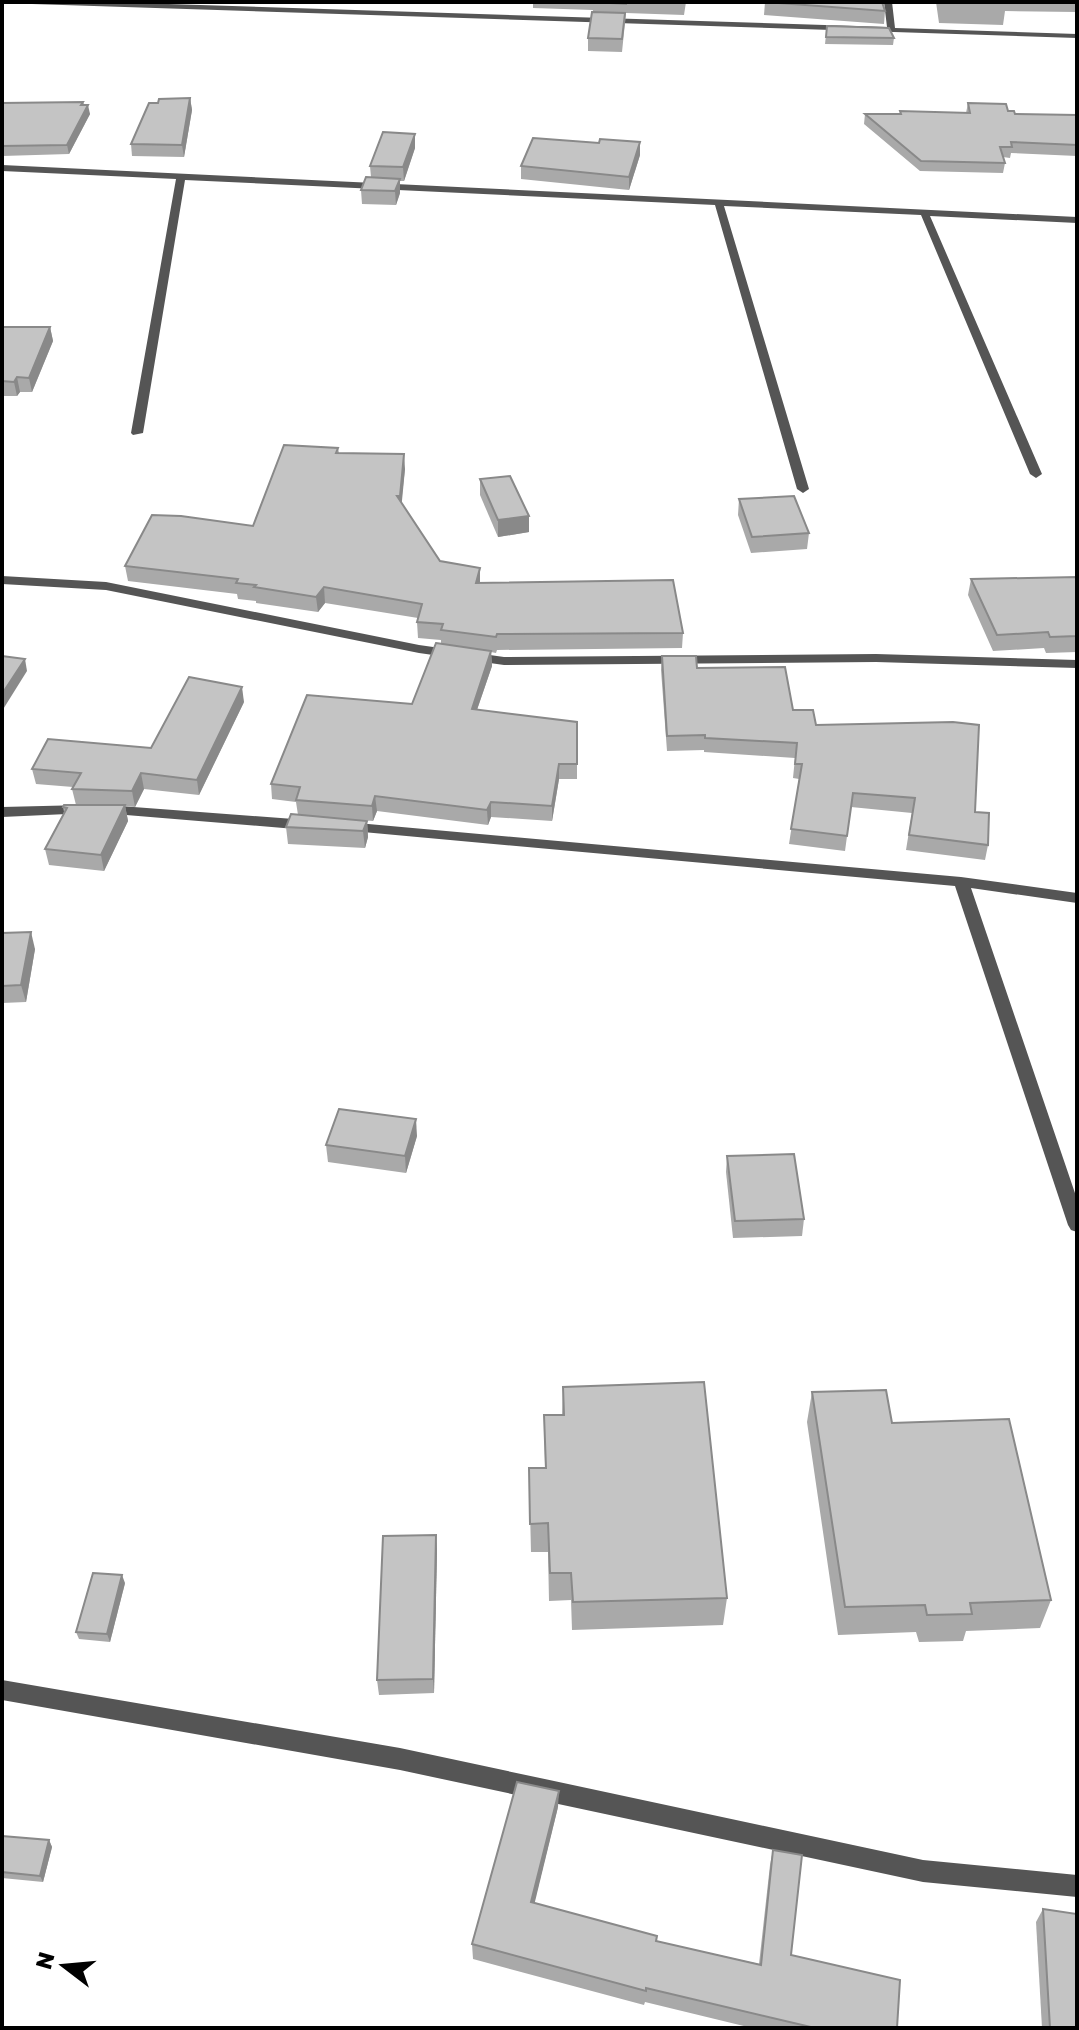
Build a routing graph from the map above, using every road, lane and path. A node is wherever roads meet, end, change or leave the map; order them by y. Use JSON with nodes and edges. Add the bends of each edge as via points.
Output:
{"nodes":[{"id":1,"x":32,"y":2,"type":"edge"},
{"id":2,"x":888,"y":2,"type":"edge"},
{"id":3,"x":891,"y":30,"type":"junction"},
{"id":4,"x":1077,"y":36,"type":"edge"},
{"id":5,"x":2,"y":168,"type":"edge"},
{"id":6,"x":181,"y":177,"type":"junction"},
{"id":7,"x":719,"y":204,"type":"junction"},
{"id":8,"x":924,"y":212,"type":"junction"},
{"id":9,"x":1077,"y":220,"type":"edge"},
{"id":10,"x":137,"y":433,"type":"dead end"},
{"id":11,"x":1036,"y":474,"type":"dead end"},
{"id":12,"x":803,"y":489,"type":"dead end"},
{"id":13,"x":2,"y":580,"type":"edge"},
{"id":14,"x":1077,"y":664,"type":"edge"},
{"id":15,"x":2,"y":812,"type":"edge"},
{"id":16,"x":961,"y":882,"type":"junction"},
{"id":17,"x":1077,"y":898,"type":"edge"},
{"id":18,"x":1077,"y":1225,"type":"edge"},
{"id":19,"x":2,"y":1690,"type":"edge"},
{"id":20,"x":1077,"y":1886,"type":"edge"}],
"edges":[{"from":1,"to":3,"type":"street"},
{"from":2,"to":3,"type":"street"},
{"from":3,"to":4,"type":"street"},
{"from":5,"to":6,"type":"street"},
{"from":6,"to":7,"type":"street"},
{"from":6,"to":10,"type":"street"},
{"from":7,"to":8,"type":"street"},
{"from":7,"to":12,"type":"street"},
{"from":8,"to":9,"type":"street"},
{"from":8,"to":11,"type":"street"},
{"from":13,"to":14,"type":"street","via":[[106,586],[504,661],[876,658]]},
{"from":15,"to":16,"type":"street","via":[[102,810],[328,826]]},
{"from":16,"to":17,"type":"street"},
{"from":16,"to":18,"type":"street"},
{"from":19,"to":20,"type":"street","via":[[400,1759],[923,1871]]}]}
